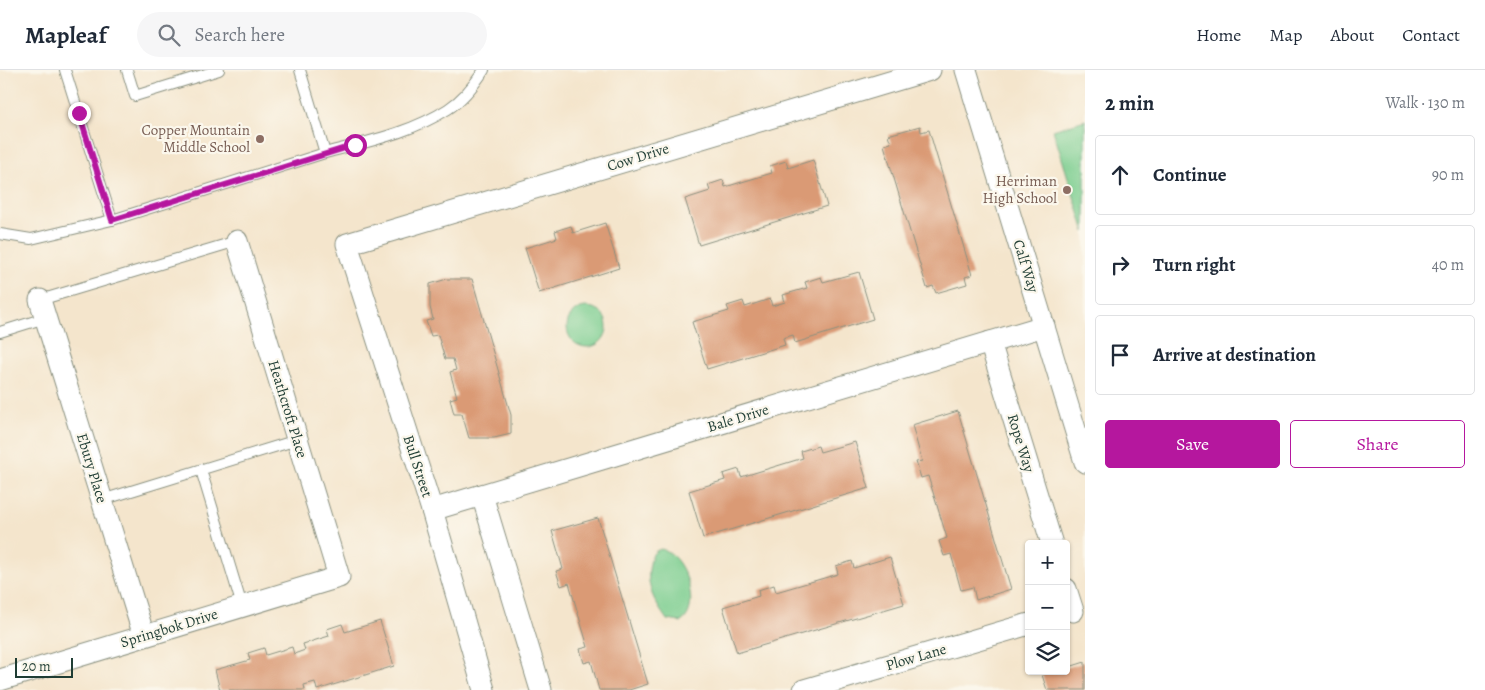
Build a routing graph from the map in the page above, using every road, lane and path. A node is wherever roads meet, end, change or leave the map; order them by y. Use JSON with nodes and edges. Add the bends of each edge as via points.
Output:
{"nodes":[{"id":1,"x":65,"y":70,"type":"edge"},
{"id":2,"x":127,"y":70,"type":"edge"},
{"id":3,"x":219,"y":70,"type":"edge"},
{"id":4,"x":300,"y":70,"type":"edge"},
{"id":5,"x":484,"y":70,"type":"edge"},
{"id":6,"x":930,"y":70,"type":"edge"},
{"id":7,"x":966,"y":70,"type":"edge"},
{"id":8,"x":325,"y":153,"type":"junction"},
{"id":9,"x":112,"y":220,"type":"junction"},
{"id":10,"x":0,"y":234,"type":"edge"},
{"id":11,"x":237,"y":241,"type":"joint"},
{"id":12,"x":347,"y":244,"type":"joint"},
{"id":13,"x":43,"y":309,"type":"junction"},
{"id":14,"x":1044,"y":326,"type":"junction"},
{"id":15,"x":0,"y":332,"type":"edge"},
{"id":16,"x":990,"y":342,"type":"junction"},
{"id":17,"x":297,"y":440,"type":"junction"},
{"id":18,"x":1085,"y":462,"type":"edge"},
{"id":19,"x":202,"y":470,"type":"junction"},
{"id":20,"x":482,"y":495,"type":"junction"},
{"id":21,"x":102,"y":500,"type":"junction"},
{"id":22,"x":432,"y":510,"type":"junction"},
{"id":23,"x":1051,"y":540,"type":"edge"},
{"id":24,"x":339,"y":577,"type":"joint"},
{"id":25,"x":1070,"y":598,"type":"edge"},
{"id":26,"x":242,"y":606,"type":"junction"},
{"id":27,"x":1075,"y":610,"type":"edge"},
{"id":28,"x":1025,"y":625,"type":"edge"},
{"id":29,"x":144,"y":636,"type":"junction"},
{"id":30,"x":0,"y":680,"type":"edge"},
{"id":31,"x":484,"y":690,"type":"edge"},
{"id":32,"x":542,"y":690,"type":"edge"},
{"id":33,"x":804,"y":690,"type":"edge"}],
"edges":[{"from":1,"to":9,"type":"lane"},
{"from":2,"to":3,"type":"lane","via":[[135,96]]},
{"from":4,"to":8,"type":"lane"},
{"from":5,"to":8,"type":"lane","via":[[449,109],[382,137]]},
{"from":6,"to":12,"type":"street","name":"Cow Drive"},
{"from":7,"to":14,"type":"street","name":"Calf Way"},
{"from":8,"to":9,"type":"lane"},
{"from":9,"to":10,"type":"lane","via":[[31,239]]},
{"from":11,"to":13,"type":"lane"},
{"from":11,"to":17,"type":"street","name":"Heathcroft Place"},
{"from":12,"to":22,"type":"street","name":"Bull Street"},
{"from":13,"to":15,"type":"lane"},
{"from":13,"to":21,"type":"street","name":"Ebury Place"},
{"from":14,"to":16,"type":"street","name":"Bale Drive"},
{"from":14,"to":18,"type":"street","name":"Calf Way"},
{"from":16,"to":20,"type":"street","name":"Bale Drive"},
{"from":16,"to":23,"type":"street","name":"Rope Way"},
{"from":17,"to":19,"type":"lane"},
{"from":17,"to":24,"type":"street","name":"Heathcroft Place"},
{"from":19,"to":21,"type":"lane"},
{"from":19,"to":26,"type":"lane"},
{"from":20,"to":22,"type":"street","name":"Bale Drive"},
{"from":20,"to":32,"type":"street"},
{"from":21,"to":29,"type":"street","name":"Ebury Place"},
{"from":22,"to":31,"type":"street","name":"Bull Street"},
{"from":24,"to":26,"type":"street","name":"Springbok Drive"},
{"from":25,"to":27,"type":"street"},
{"from":26,"to":29,"type":"street","name":"Springbok Drive"},
{"from":28,"to":33,"type":"street","name":"Plow Lane"},
{"from":29,"to":30,"type":"street","name":"Springbok Drive"}]}
